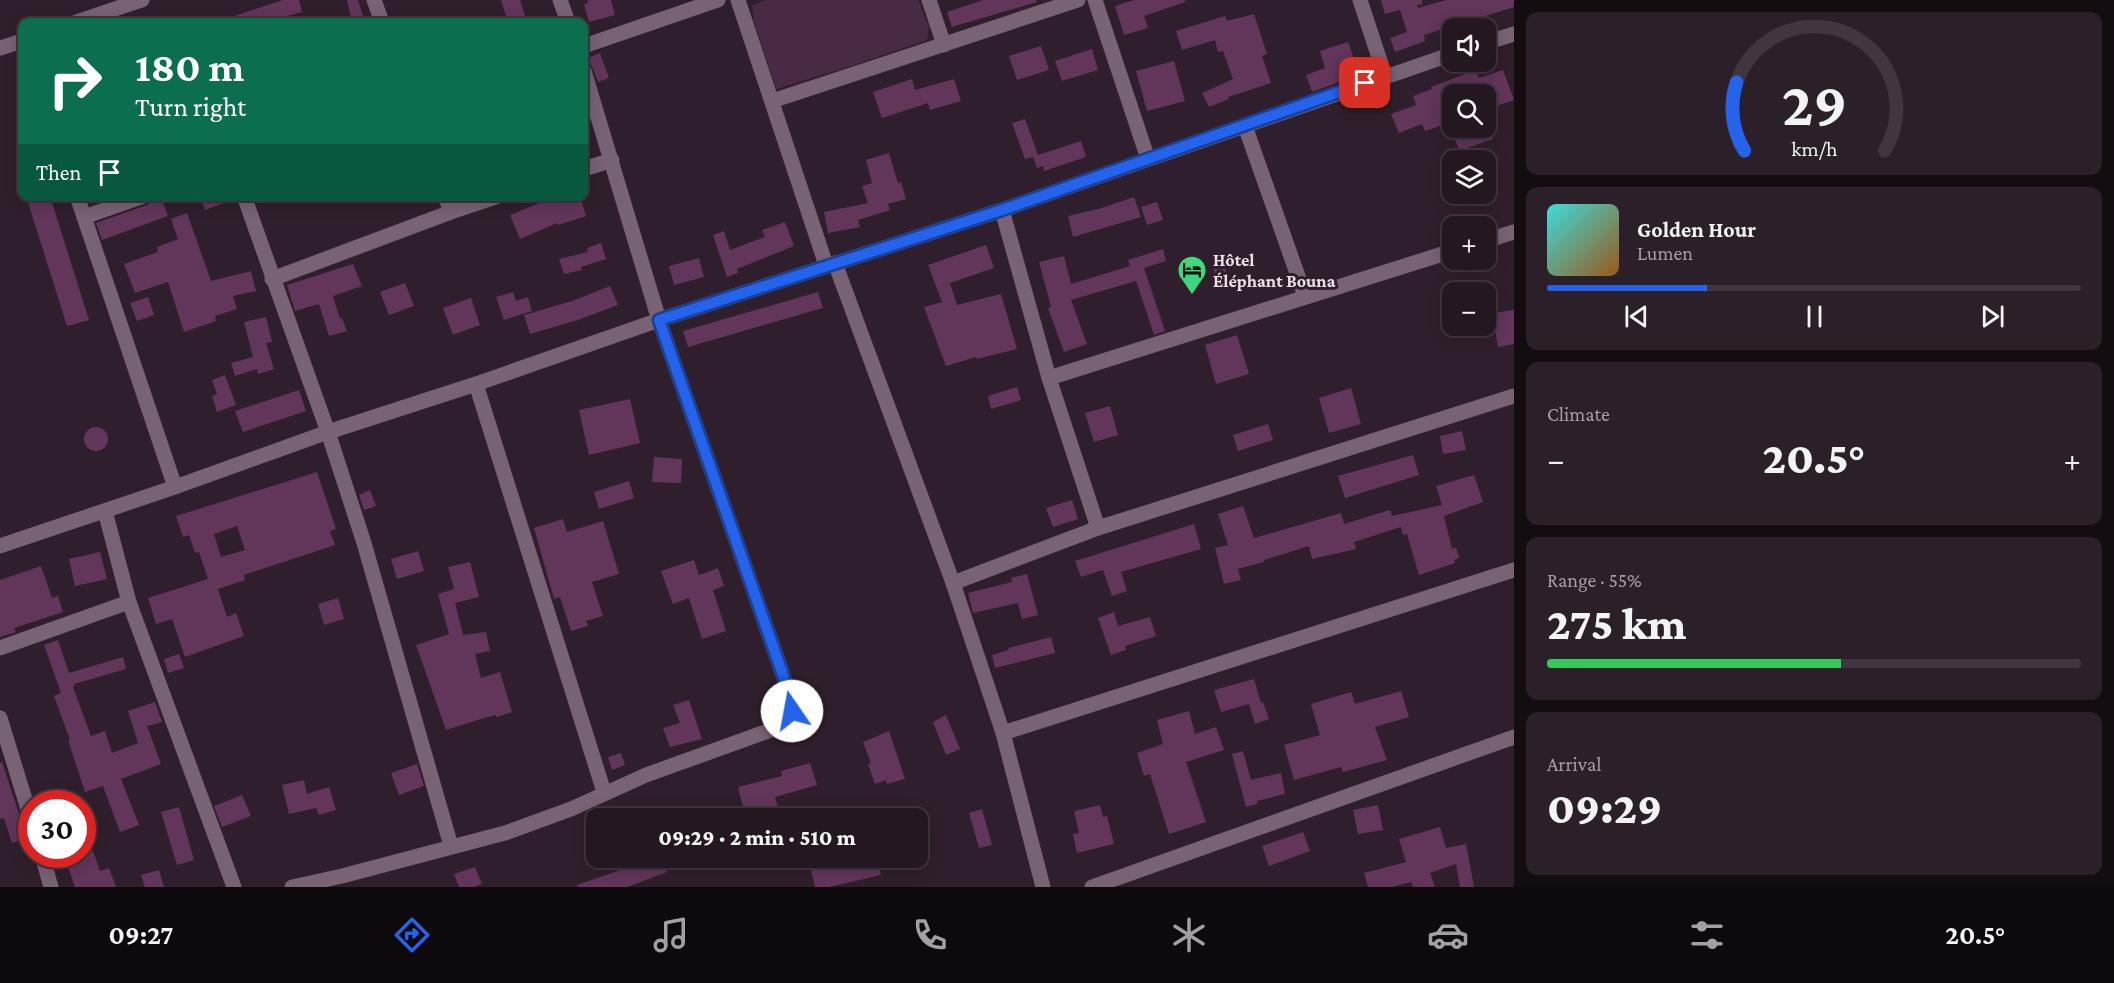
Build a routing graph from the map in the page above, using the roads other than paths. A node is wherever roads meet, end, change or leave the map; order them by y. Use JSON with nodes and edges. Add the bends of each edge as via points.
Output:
{"nodes":[{"id":1,"x":141,"y":0,"type":"edge"},
{"id":2,"x":374,"y":0,"type":"edge"},
{"id":3,"x":560,"y":0,"type":"edge"},
{"id":4,"x":717,"y":0,"type":"edge"},
{"id":5,"x":738,"y":0,"type":"edge"},
{"id":6,"x":929,"y":0,"type":"edge"},
{"id":7,"x":1078,"y":0,"type":"edge"},
{"id":8,"x":1095,"y":0,"type":"edge"},
{"id":9,"x":1360,"y":0,"type":"edge"},
{"id":10,"x":88,"y":18,"type":"edge"},
{"id":11,"x":380,"y":18,"type":"edge"},
{"id":12,"x":567,"y":18,"type":"edge"},
{"id":13,"x":1514,"y":34,"type":"edge"},
{"id":14,"x":1496,"y":40,"type":"edge"},
{"id":15,"x":18,"y":42,"type":"edge"},
{"id":16,"x":588,"y":45,"type":"edge"},
{"id":17,"x":944,"y":45,"type":"junction"},
{"id":18,"x":0,"y":48,"type":"edge"},
{"id":19,"x":1442,"y":57,"type":"edge"},
{"id":20,"x":1385,"y":76,"type":"junction"},
{"id":21,"x":588,"y":84,"type":"edge"},
{"id":22,"x":772,"y":101,"type":"junction"},
{"id":23,"x":1245,"y":126,"type":"junction"},
{"id":24,"x":1148,"y":159,"type":"junction"},
{"id":25,"x":612,"y":160,"type":"junction"},
{"id":26,"x":588,"y":169,"type":"edge"},
{"id":27,"x":79,"y":201,"type":"edge"},
{"id":28,"x":130,"y":201,"type":"edge"},
{"id":29,"x":246,"y":201,"type":"edge"},
{"id":30,"x":447,"y":201,"type":"edge"},
{"id":31,"x":484,"y":201,"type":"edge"},
{"id":32,"x":1002,"y":210,"type":"junction"},
{"id":33,"x":451,"y":212,"type":"junction"},
{"id":34,"x":84,"y":217,"type":"junction"},
{"id":35,"x":1514,"y":232,"type":"edge"},
{"id":36,"x":1496,"y":238,"type":"edge"},
{"id":37,"x":1442,"y":254,"type":"edge"},
{"id":38,"x":830,"y":264,"type":"junction"},
{"id":39,"x":272,"y":279,"type":"junction"},
{"id":40,"x":1305,"y":296,"type":"junction"},
{"id":41,"x":659,"y":320,"type":"junction"},
{"id":42,"x":1049,"y":378,"type":"junction"},
{"id":43,"x":476,"y":384,"type":"junction"},
{"id":44,"x":1514,"y":396,"type":"edge"},
{"id":45,"x":328,"y":432,"type":"junction"},
{"id":46,"x":175,"y":487,"type":"junction"},
{"id":47,"x":105,"y":512,"type":"junction"},
{"id":48,"x":1098,"y":528,"type":"junction"},
{"id":49,"x":0,"y":546,"type":"edge"},
{"id":50,"x":1514,"y":570,"type":"edge"},
{"id":51,"x":953,"y":583,"type":"junction"},
{"id":52,"x":129,"y":602,"type":"junction"},
{"id":53,"x":0,"y":648,"type":"edge"},
{"id":54,"x":0,"y":718,"type":"edge"},
{"id":55,"x":1003,"y":733,"type":"junction"},
{"id":56,"x":1514,"y":737,"type":"edge"},
{"id":57,"x":22,"y":790,"type":"edge"},
{"id":58,"x":604,"y":792,"type":"junction"},
{"id":59,"x":451,"y":846,"type":"junction"},
{"id":60,"x":46,"y":868,"type":"edge"},
{"id":61,"x":51,"y":887,"type":"edge"},
{"id":62,"x":234,"y":887,"type":"edge"},
{"id":63,"x":292,"y":887,"type":"edge"},
{"id":64,"x":1043,"y":887,"type":"edge"},
{"id":65,"x":1092,"y":887,"type":"edge"}],
"edges":[{"from":1,"to":10,"type":"street"},
{"from":2,"to":11,"type":"street"},
{"from":3,"to":12,"type":"street"},
{"from":4,"to":16,"type":"street"},
{"from":5,"to":22,"type":"street"},
{"from":6,"to":17,"type":"street"},
{"from":7,"to":17,"type":"street"},
{"from":8,"to":24,"type":"street"},
{"from":9,"to":20,"type":"street"},
{"from":13,"to":14,"type":"street"},
{"from":15,"to":18,"type":"street"},
{"from":17,"to":22,"type":"street"},
{"from":19,"to":20,"type":"street"},
{"from":20,"to":23,"type":"street"},
{"from":21,"to":25,"type":"street"},
{"from":22,"to":38,"type":"street"},
{"from":23,"to":24,"type":"street"},
{"from":23,"to":40,"type":"street"},
{"from":24,"to":32,"type":"street"},
{"from":25,"to":26,"type":"street"},
{"from":25,"to":41,"type":"street"},
{"from":27,"to":34,"type":"street"},
{"from":28,"to":34,"type":"street"},
{"from":29,"to":39,"type":"street"},
{"from":30,"to":33,"type":"street"},
{"from":31,"to":33,"type":"street"},
{"from":32,"to":38,"type":"street"},
{"from":32,"to":42,"type":"street"},
{"from":33,"to":39,"type":"street"},
{"from":34,"to":46,"type":"street"},
{"from":35,"to":36,"type":"street"},
{"from":37,"to":40,"type":"street"},
{"from":38,"to":41,"type":"street"},
{"from":38,"to":51,"type":"street"},
{"from":39,"to":45,"type":"street"},
{"from":40,"to":42,"type":"street"},
{"from":41,"to":43,"type":"street"},
{"from":41,"to":58,"type":"street","via":[[784,678],[792,711],[784,725]]},
{"from":42,"to":48,"type":"street"},
{"from":43,"to":45,"type":"street"},
{"from":43,"to":58,"type":"street"},
{"from":44,"to":48,"type":"street"},
{"from":45,"to":46,"type":"street"},
{"from":45,"to":59,"type":"street"},
{"from":46,"to":47,"type":"street"},
{"from":47,"to":49,"type":"street"},
{"from":47,"to":52,"type":"street"},
{"from":48,"to":51,"type":"street"},
{"from":50,"to":55,"type":"street"},
{"from":51,"to":55,"type":"street"},
{"from":52,"to":53,"type":"street"},
{"from":52,"to":62,"type":"street"},
{"from":54,"to":57,"type":"street"},
{"from":55,"to":64,"type":"street"},
{"from":56,"to":65,"type":"street"},
{"from":58,"to":59,"type":"street","via":[[538,822]]},
{"from":59,"to":63,"type":"street"},
{"from":60,"to":61,"type":"street"}]}
